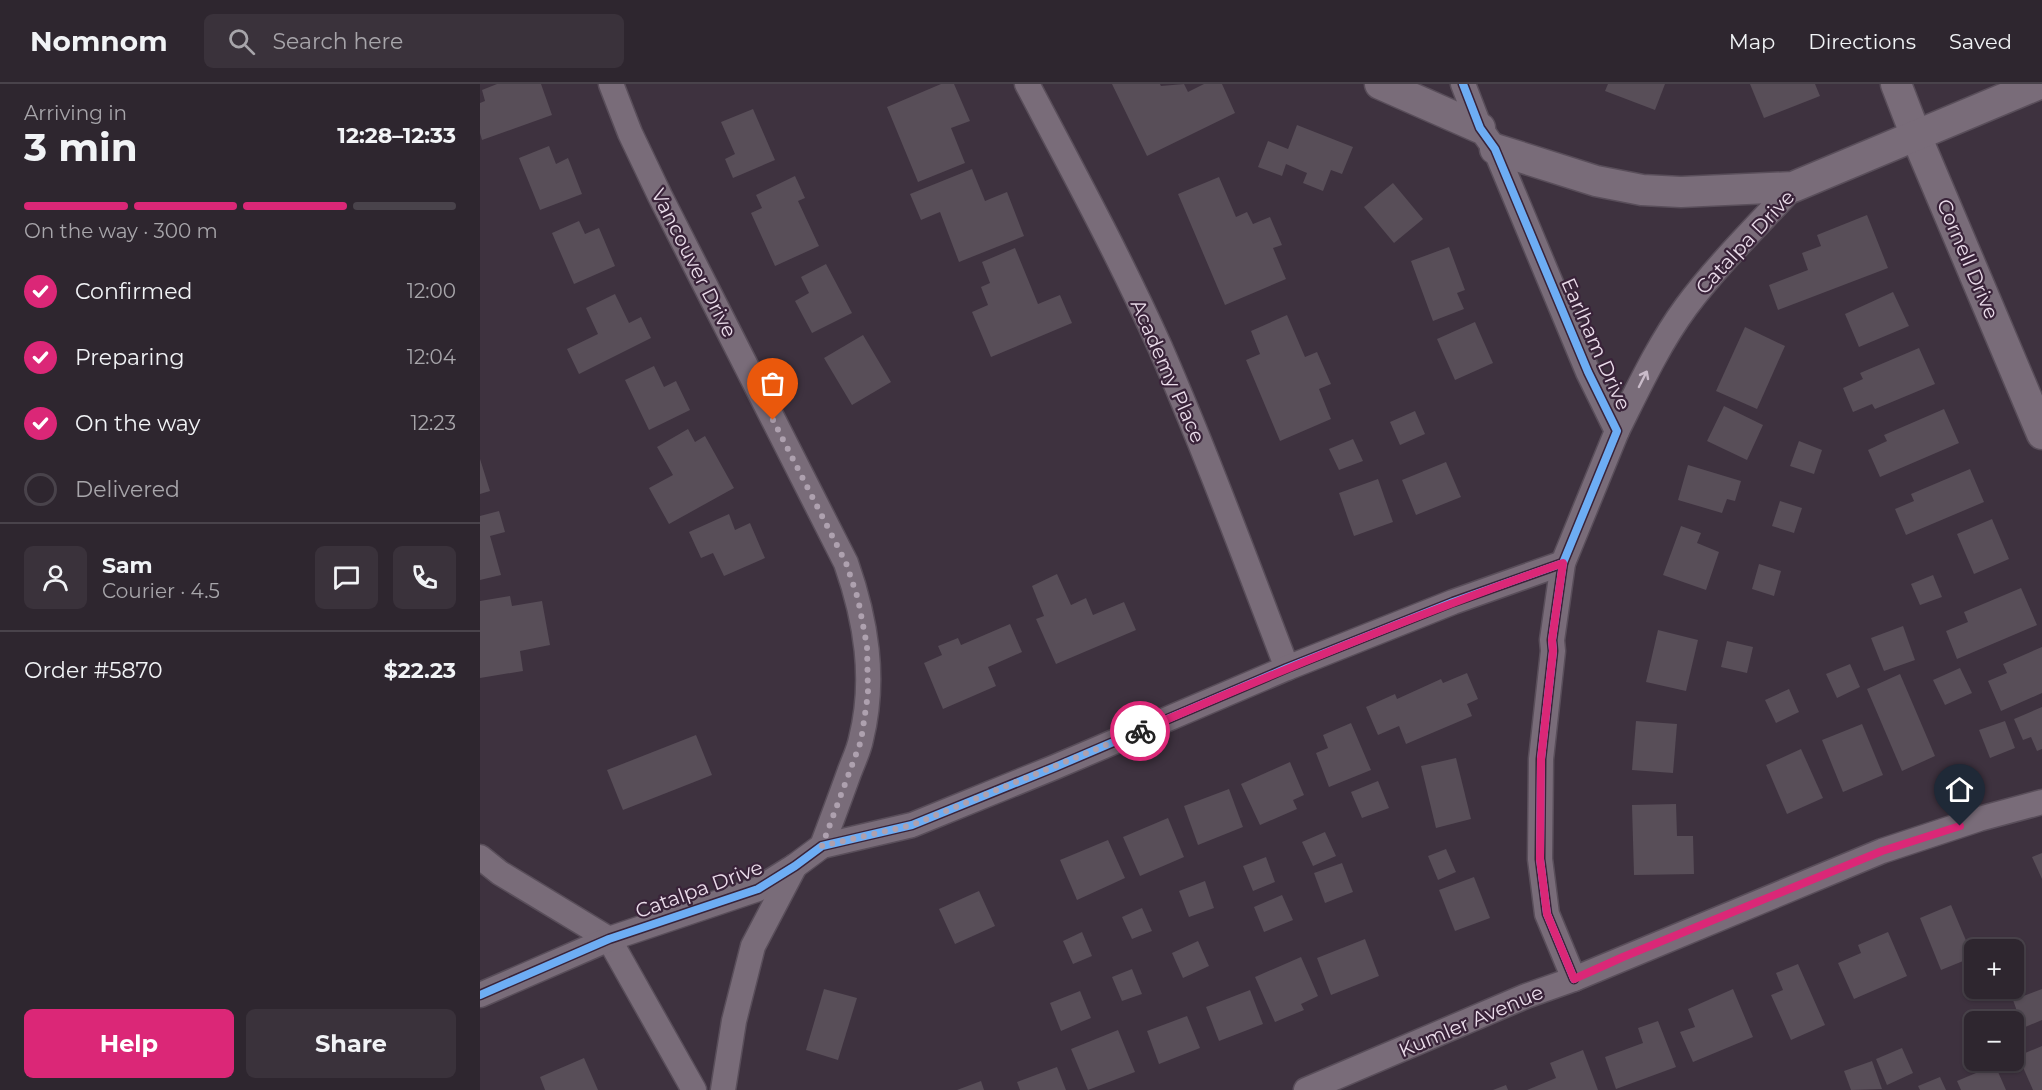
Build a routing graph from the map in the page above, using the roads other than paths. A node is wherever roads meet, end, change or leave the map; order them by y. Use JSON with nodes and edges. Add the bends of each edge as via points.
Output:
{"nodes":[{"id":1,"x":611,"y":84,"type":"edge"},
{"id":2,"x":1028,"y":84,"type":"edge"},
{"id":3,"x":1380,"y":84,"type":"edge"},
{"id":4,"x":1463,"y":84,"type":"edge"},
{"id":5,"x":1896,"y":84,"type":"edge"},
{"id":6,"x":2039,"y":84,"type":"edge"},
{"id":7,"x":1916,"y":136,"type":"junction"},
{"id":8,"x":1487,"y":138,"type":"junction"},
{"id":9,"x":1793,"y":187,"type":"junction"},
{"id":10,"x":1617,"y":431,"type":"junction"},
{"id":11,"x":2042,"y":434,"type":"edge"},
{"id":12,"x":1563,"y":563,"type":"junction"},
{"id":13,"x":1287,"y":668,"type":"junction"},
{"id":14,"x":2042,"y":802,"type":"edge"},
{"id":15,"x":822,"y":846,"type":"junction"},
{"id":16,"x":480,"y":857,"type":"edge"},
{"id":17,"x":795,"y":866,"type":"junction"},
{"id":18,"x":609,"y":939,"type":"junction"},
{"id":19,"x":1574,"y":979,"type":"junction"},
{"id":20,"x":480,"y":995,"type":"edge"},
{"id":21,"x":694,"y":1090,"type":"edge"},
{"id":22,"x":723,"y":1090,"type":"edge"},
{"id":23,"x":1306,"y":1090,"type":"edge"}],
"edges":[{"from":1,"to":15,"type":"street","name":"Vancouver Drive","via":[[660,196],[846,563],[858,599],[867,646],[866,718]]},
{"from":2,"to":13,"type":"street","name":"Academy Place","via":[[1160,347]]},
{"from":3,"to":8,"type":"street"},
{"from":4,"to":8,"type":"street","name":"Earlham Drive"},
{"from":5,"to":7,"type":"street","name":"Cornell Drive"},
{"from":6,"to":7,"type":"street","name":"Catalpa Drive"},
{"from":7,"to":9,"type":"street","name":"Catalpa Drive"},
{"from":7,"to":11,"type":"street","name":"Cornell Drive"},
{"from":8,"to":9,"type":"street","via":[[1596,181],[1642,190]]},
{"from":8,"to":10,"type":"street","name":"Earlham Drive"},
{"from":10,"to":9,"type":"street","name":"Catalpa Drive","one_way":true,"via":[[1658,350],[1685,308]]},
{"from":10,"to":12,"type":"street","name":"Earlham Drive"},
{"from":12,"to":13,"type":"street","name":"Catalpa Drive"},
{"from":12,"to":19,"type":"street","name":"Earlham Drive","via":[[1541,759],[1540,848],[1547,914]]},
{"from":13,"to":15,"type":"street","name":"Catalpa Drive","via":[[912,825]]},
{"from":14,"to":19,"type":"street","name":"Kumler Avenue","via":[[1882,851]]},
{"from":15,"to":17,"type":"street","name":"Catalpa Drive"},
{"from":16,"to":18,"type":"street"},
{"from":17,"to":18,"type":"street","name":"Catalpa Drive","via":[[758,889]]},
{"from":17,"to":22,"type":"street","via":[[753,946],[734,1021]]},
{"from":18,"to":20,"type":"street","name":"Catalpa Drive"},
{"from":18,"to":21,"type":"street"},
{"from":19,"to":23,"type":"street","name":"Kumler Avenue"}]}
